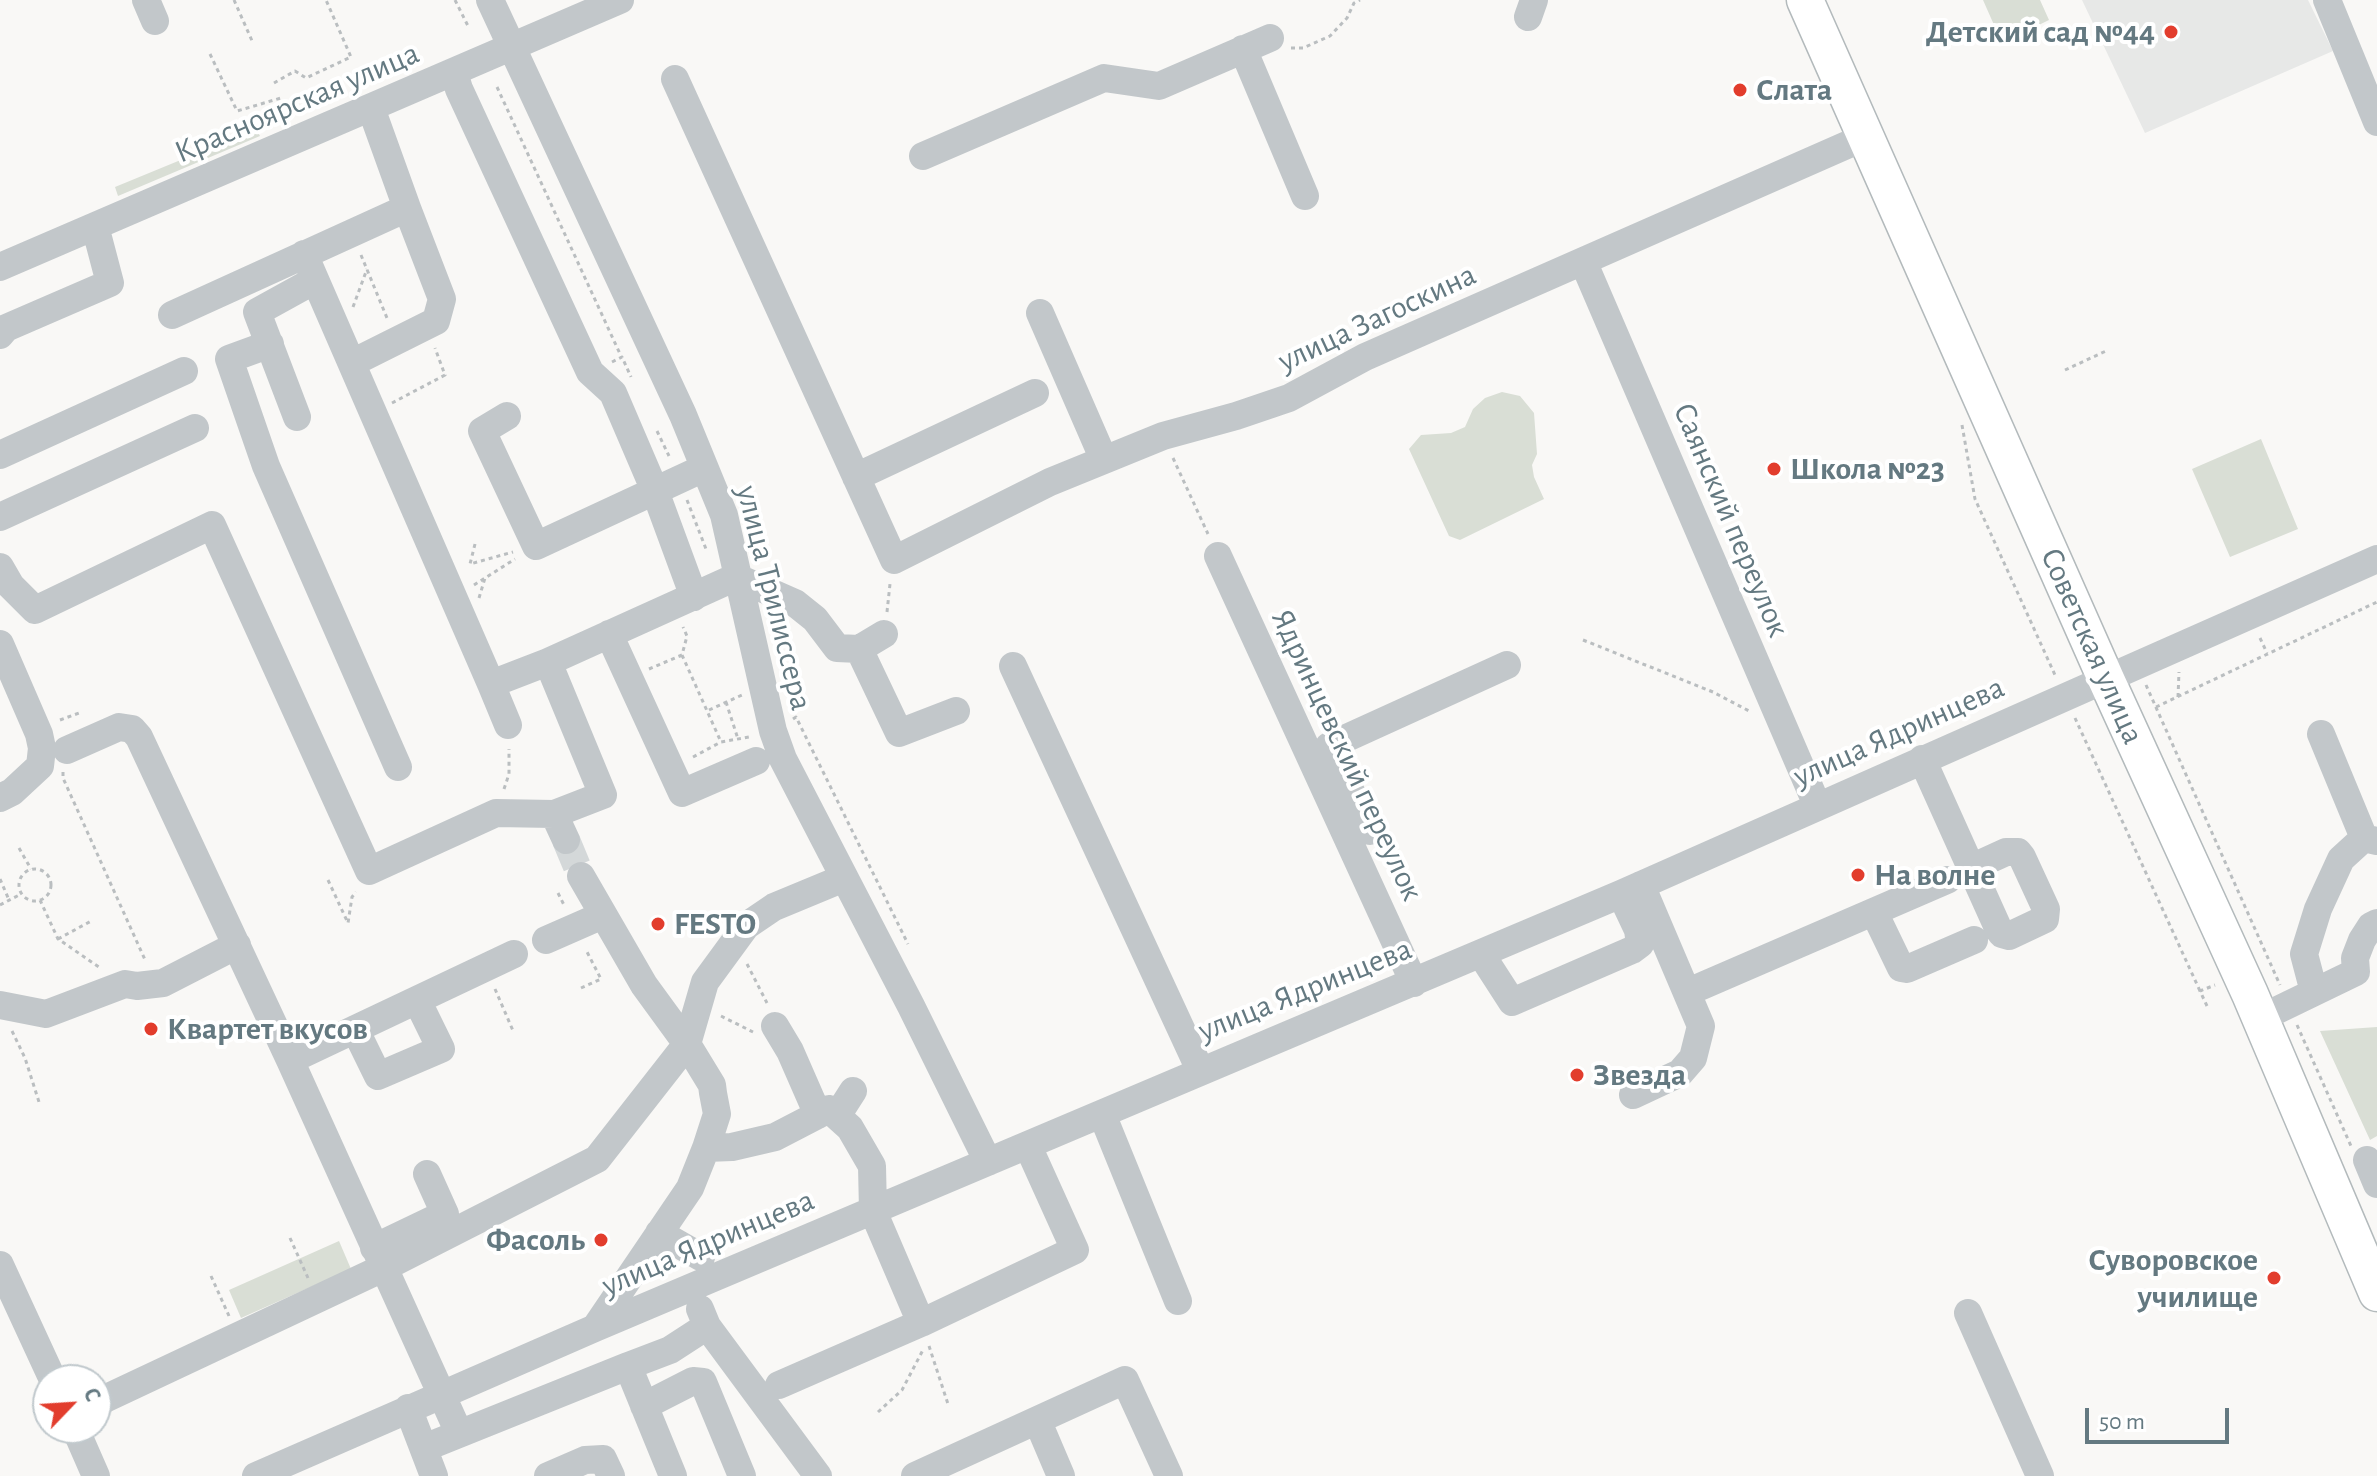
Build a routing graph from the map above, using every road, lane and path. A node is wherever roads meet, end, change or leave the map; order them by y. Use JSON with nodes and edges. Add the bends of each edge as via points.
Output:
{"nodes":[{"id":1,"x":234,"y":0,"type":"edge"},
{"id":2,"x":326,"y":0,"type":"edge"},
{"id":3,"x":455,"y":0,"type":"edge"},
{"id":4,"x":490,"y":0,"type":"edge"},
{"id":5,"x":620,"y":0,"type":"edge"},
{"id":6,"x":1360,"y":0,"type":"edge"},
{"id":7,"x":1805,"y":0,"type":"edge"},
{"id":8,"x":2327,"y":0,"type":"edge"},
{"id":9,"x":469,"y":28,"type":"dead end"},
{"id":10,"x":1270,"y":38,"type":"joint"},
{"id":11,"x":253,"y":43,"type":"dead end"},
{"id":12,"x":513,"y":47,"type":"junction"},
{"id":13,"x":1243,"y":49,"type":"junction"},
{"id":14,"x":210,"y":54,"type":"dead end"},
{"id":15,"x":454,"y":73,"type":"junction"},
{"id":16,"x":675,"y":79,"type":"dead end"},
{"id":17,"x":274,"y":83,"type":"dead end"},
{"id":18,"x":497,"y":87,"type":"dead end"},
{"id":19,"x":281,"y":98,"type":"dead end"},
{"id":20,"x":371,"y":108,"type":"junction"},
{"id":21,"x":2377,"y":122,"type":"edge"},
{"id":22,"x":1865,"y":137,"type":"junction"},
{"id":23,"x":923,"y":156,"type":"dead end"},
{"id":24,"x":1305,"y":196,"type":"dead end"},
{"id":25,"x":407,"y":208,"type":"junction"},
{"id":26,"x":95,"y":226,"type":"junction"},
{"id":27,"x":352,"y":233,"type":"junction"},
{"id":28,"x":1583,"y":261,"type":"junction"},
{"id":29,"x":0,"y":267,"type":"edge"},
{"id":30,"x":310,"y":267,"type":"junction"},
{"id":31,"x":367,"y":269,"type":"junction"},
{"id":32,"x":1040,"y":313,"type":"dead end"},
{"id":33,"x":172,"y":315,"type":"dead end"},
{"id":34,"x":426,"y":326,"type":"junction"},
{"id":35,"x":0,"y":335,"type":"edge"},
{"id":36,"x":397,"y":341,"type":"junction"},
{"id":37,"x":270,"y":344,"type":"junction"},
{"id":38,"x":650,"y":345,"type":"junction"},
{"id":39,"x":346,"y":351,"type":"junction"},
{"id":40,"x":2106,"y":351,"type":"dead end"},
{"id":41,"x":2065,"y":370,"type":"dead end"},
{"id":42,"x":184,"y":371,"type":"dead end"},
{"id":43,"x":1035,"y":393,"type":"dead end"},
{"id":44,"x":373,"y":413,"type":"junction"},
{"id":45,"x":507,"y":416,"type":"dead end"},
{"id":46,"x":297,"y":417,"type":"dead end"},
{"id":47,"x":195,"y":428,"type":"dead end"},
{"id":48,"x":1163,"y":436,"type":"junction"},
{"id":49,"x":0,"y":455,"type":"edge"},
{"id":50,"x":1104,"y":460,"type":"junction"},
{"id":51,"x":704,"y":468,"type":"junction"},
{"id":52,"x":856,"y":477,"type":"junction"},
{"id":53,"x":655,"y":491,"type":"junction"},
{"id":54,"x":0,"y":517,"type":"edge"},
{"id":55,"x":475,"y":544,"type":"dead end"},
{"id":56,"x":536,"y":546,"type":"junction"},
{"id":57,"x":904,"y":556,"type":"junction"},
{"id":58,"x":1218,"y":556,"type":"joint"},
{"id":59,"x":2377,"y":559,"type":"edge"},
{"id":60,"x":0,"y":567,"type":"edge"},
{"id":61,"x":736,"y":577,"type":"junction"},
{"id":62,"x":453,"y":598,"type":"junction"},
{"id":63,"x":684,"y":601,"type":"junction"},
{"id":64,"x":2377,"y":602,"type":"edge"},
{"id":65,"x":609,"y":634,"type":"junction"},
{"id":66,"x":884,"y":634,"type":"joint"},
{"id":67,"x":1583,"y":640,"type":"dead end"},
{"id":68,"x":0,"y":644,"type":"edge"},
{"id":69,"x":859,"y":649,"type":"junction"},
{"id":70,"x":682,"y":655,"type":"junction"},
{"id":71,"x":548,"y":662,"type":"junction"},
{"id":72,"x":1507,"y":665,"type":"dead end"},
{"id":73,"x":1013,"y":666,"type":"dead end"},
{"id":74,"x":2122,"y":672,"type":"junction"},
{"id":75,"x":629,"y":678,"type":"junction"},
{"id":76,"x":491,"y":684,"type":"junction"},
{"id":77,"x":749,"y":692,"type":"dead end"},
{"id":78,"x":726,"y":702,"type":"junction"},
{"id":79,"x":2156,"y":707,"type":"junction"},
{"id":80,"x":707,"y":711,"type":"junction"},
{"id":81,"x":956,"y":711,"type":"dead end"},
{"id":82,"x":1755,"y":714,"type":"dead end"},
{"id":83,"x":508,"y":725,"type":"joint"},
{"id":84,"x":2321,"y":734,"type":"dead end"},
{"id":85,"x":721,"y":742,"type":"junction"},
{"id":86,"x":751,"y":745,"type":"junction"},
{"id":87,"x":67,"y":750,"type":"joint"},
{"id":88,"x":1922,"y":759,"type":"junction"},
{"id":89,"x":398,"y":767,"type":"dead end"},
{"id":90,"x":671,"y":768,"type":"junction"},
{"id":91,"x":0,"y":798,"type":"edge"},
{"id":92,"x":1817,"y":805,"type":"junction"},
{"id":93,"x":496,"y":813,"type":"junction"},
{"id":94,"x":554,"y":814,"type":"junction"},
{"id":95,"x":1370,"y":831,"type":"dead end"},
{"id":96,"x":566,"y":840,"type":"tunnel mouth"},
{"id":97,"x":2370,"y":840,"type":"edge"},
{"id":98,"x":19,"y":848,"type":"dead end"},
{"id":99,"x":31,"y":869,"type":"junction"},
{"id":100,"x":369,"y":871,"type":"junction"},
{"id":101,"x":581,"y":876,"type":"tunnel mouth"},
{"id":102,"x":844,"y":878,"type":"junction"},
{"id":103,"x":0,"y":879,"type":"edge"},
{"id":104,"x":328,"y":880,"type":"dead end"},
{"id":105,"x":1631,"y":889,"type":"junction"},
{"id":106,"x":21,"y":894,"type":"junction"},
{"id":107,"x":9,"y":900,"type":"junction"},
{"id":108,"x":40,"y":900,"type":"junction"},
{"id":109,"x":0,"y":905,"type":"edge"},
{"id":110,"x":1874,"y":912,"type":"junction"},
{"id":111,"x":603,"y":915,"type":"junction"},
{"id":112,"x":93,"y":920,"type":"dead end"},
{"id":113,"x":2377,"y":923,"type":"edge"},
{"id":114,"x":58,"y":939,"type":"junction"},
{"id":115,"x":546,"y":940,"type":"dead end"},
{"id":116,"x":1974,"y":940,"type":"dead end"},
{"id":117,"x":237,"y":945,"type":"junction"},
{"id":118,"x":514,"y":954,"type":"dead end"},
{"id":119,"x":1481,"y":954,"type":"junction"},
{"id":120,"x":487,"y":967,"type":"junction"},
{"id":121,"x":109,"y":969,"type":"dead end"},
{"id":122,"x":737,"y":973,"type":"dead end"},
{"id":123,"x":1414,"y":983,"type":"junction"},
{"id":124,"x":156,"y":984,"type":"junction"},
{"id":125,"x":1688,"y":992,"type":"junction"},
{"id":126,"x":420,"y":999,"type":"junction"},
{"id":127,"x":698,"y":1004,"type":"junction"},
{"id":128,"x":0,"y":1005,"type":"edge"},
{"id":129,"x":2288,"y":1005,"type":"junction"},
{"id":130,"x":775,"y":1026,"type":"junction"},
{"id":131,"x":355,"y":1029,"type":"junction"},
{"id":132,"x":514,"y":1033,"type":"dead end"},
{"id":133,"x":2303,"y":1037,"type":"dead end"},
{"id":134,"x":687,"y":1044,"type":"junction"},
{"id":135,"x":290,"y":1060,"type":"junction"},
{"id":136,"x":457,"y":1066,"type":"dead end"},
{"id":137,"x":1200,"y":1070,"type":"junction"},
{"id":138,"x":853,"y":1091,"type":"dead end"},
{"id":139,"x":1633,"y":1095,"type":"dead end"},
{"id":140,"x":39,"y":1102,"type":"dead end"},
{"id":141,"x":1102,"y":1114,"type":"junction"},
{"id":142,"x":827,"y":1116,"type":"junction"},
{"id":143,"x":1028,"y":1146,"type":"junction"},
{"id":144,"x":706,"y":1148,"type":"junction"},
{"id":145,"x":988,"y":1162,"type":"junction"},
{"id":146,"x":2365,"y":1164,"type":"edge"},
{"id":147,"x":427,"y":1174,"type":"dead end"},
{"id":148,"x":873,"y":1211,"type":"junction"},
{"id":149,"x":659,"y":1233,"type":"junction"},
{"id":150,"x":290,"y":1238,"type":"dead end"},
{"id":151,"x":701,"y":1257,"type":"dead end"},
{"id":152,"x":379,"y":1258,"type":"junction"},
{"id":153,"x":0,"y":1265,"type":"edge"},
{"id":154,"x":211,"y":1276,"type":"dead end"},
{"id":155,"x":691,"y":1287,"type":"junction"},
{"id":156,"x":2377,"y":1293,"type":"edge"},
{"id":157,"x":317,"y":1299,"type":"junction"},
{"id":158,"x":1178,"y":1301,"type":"dead end"},
{"id":159,"x":1968,"y":1313,"type":"dead end"},
{"id":160,"x":921,"y":1323,"type":"junction"},
{"id":161,"x":707,"y":1326,"type":"junction"},
{"id":162,"x":595,"y":1328,"type":"junction"},
{"id":163,"x":238,"y":1336,"type":"junction"},
{"id":164,"x":46,"y":1364,"type":"edge"},
{"id":165,"x":628,"y":1366,"type":"junction"},
{"id":166,"x":779,"y":1385,"type":"dead end"},
{"id":167,"x":443,"y":1393,"type":"junction"},
{"id":168,"x":112,"y":1395,"type":"edge"},
{"id":169,"x":948,"y":1404,"type":"dead end"},
{"id":170,"x":644,"y":1406,"type":"junction"},
{"id":171,"x":408,"y":1408,"type":"junction"},
{"id":172,"x":878,"y":1412,"type":"dead end"},
{"id":173,"x":1038,"y":1422,"type":"junction"},
{"id":174,"x":459,"y":1433,"type":"junction"},
{"id":175,"x":82,"y":1444,"type":"edge"},
{"id":176,"x":424,"y":1448,"type":"junction"},
{"id":177,"x":552,"y":1475,"type":"edge"},
{"id":178,"x":96,"y":1476,"type":"edge"},
{"id":179,"x":256,"y":1476,"type":"edge"},
{"id":180,"x":434,"y":1476,"type":"edge"},
{"id":181,"x":611,"y":1476,"type":"edge"},
{"id":182,"x":673,"y":1476,"type":"edge"},
{"id":183,"x":742,"y":1476,"type":"edge"},
{"id":184,"x":818,"y":1476,"type":"edge"},
{"id":185,"x":915,"y":1476,"type":"edge"},
{"id":186,"x":1061,"y":1476,"type":"edge"},
{"id":187,"x":1169,"y":1476,"type":"edge"},
{"id":188,"x":2040,"y":1476,"type":"edge"}],
"edges":[{"from":1,"to":11,"type":"path"},
{"from":2,"to":17,"type":"path","via":[[351,57],[306,78],[295,71]]},
{"from":3,"to":9,"type":"path"},
{"from":4,"to":12,"type":"street","name":"улица Трилиссера"},
{"from":5,"to":12,"type":"street","name":"Красноярская улица"},
{"from":6,"to":10,"type":"path","via":[[1330,36],[1303,48],[1284,47]]},
{"from":7,"to":22,"type":"main road","name":"Советская улица"},
{"from":8,"to":21,"type":"street"},
{"from":10,"to":13,"type":"street"},
{"from":12,"to":15,"type":"street","name":"Красноярская улица"},
{"from":12,"to":38,"type":"street","name":"улица Трилиссера"},
{"from":13,"to":23,"type":"street","via":[[1159,86],[1104,78]]},
{"from":13,"to":24,"type":"street"},
{"from":14,"to":19,"type":"path","via":[[237,111]]},
{"from":15,"to":20,"type":"street","name":"Красноярская улица"},
{"from":15,"to":53,"type":"street","via":[[590,372],[613,393]]},
{"from":16,"to":52,"type":"street"},
{"from":18,"to":38,"type":"path","via":[[622,357]]},
{"from":20,"to":25,"type":"street"},
{"from":20,"to":26,"type":"street","name":"Красноярская улица"},
{"from":22,"to":28,"type":"street","name":"улица Загоскина"},
{"from":22,"to":74,"type":"main road","name":"Советская улица"},
{"from":25,"to":27,"type":"street"},
{"from":25,"to":34,"type":"street","via":[[442,299],[436,321]]},
{"from":26,"to":29,"type":"street","name":"Красноярская улица"},
{"from":26,"to":35,"type":"street","via":[[110,283]]},
{"from":27,"to":30,"type":"street"},
{"from":27,"to":31,"type":"path"},
{"from":28,"to":48,"type":"street","name":"улица Загоскина","via":[[1365,357],[1289,398]]},
{"from":28,"to":92,"type":"street","name":"Саянский переулок"},
{"from":30,"to":33,"type":"street"},
{"from":30,"to":37,"type":"street","via":[[257,312]]},
{"from":30,"to":39,"type":"street"},
{"from":31,"to":36,"type":"path"},
{"from":31,"to":39,"type":"path"},
{"from":32,"to":50,"type":"street"},
{"from":34,"to":36,"type":"street"},
{"from":34,"to":44,"type":"path","via":[[445,375]]},
{"from":36,"to":39,"type":"street"},
{"from":37,"to":46,"type":"street"},
{"from":37,"to":89,"type":"street","via":[[229,359],[266,466]]},
{"from":38,"to":51,"type":"street","name":"улица Трилиссера"},
{"from":39,"to":44,"type":"street"},
{"from":40,"to":41,"type":"path"},
{"from":42,"to":49,"type":"street"},
{"from":43,"to":52,"type":"street"},
{"from":44,"to":62,"type":"street"},
{"from":45,"to":56,"type":"street","via":[[482,431]]},
{"from":47,"to":54,"type":"street"},
{"from":48,"to":50,"type":"street","name":"улица Загоскина"},
{"from":48,"to":58,"type":"path"},
{"from":50,"to":57,"type":"street","name":"улица Загоскина"},
{"from":51,"to":53,"type":"street"},
{"from":51,"to":61,"type":"street","name":"улица Трилиссера","via":[[724,515]]},
{"from":52,"to":57,"type":"street"},
{"from":53,"to":56,"type":"street"},
{"from":53,"to":63,"type":"street"},
{"from":55,"to":56,"type":"path","via":[[470,564]]},
{"from":56,"to":62,"type":"path"},
{"from":57,"to":66,"type":"path"},
{"from":58,"to":123,"type":"street","name":"Ядринцевский переулок"},
{"from":59,"to":74,"type":"street","name":"улица Ядринцева"},
{"from":60,"to":100,"type":"street","via":[[35,610],[212,525]]},
{"from":61,"to":63,"type":"street"},
{"from":61,"to":69,"type":"street","via":[[795,603],[837,648]]},
{"from":61,"to":102,"type":"street","name":"улица Трилиссера","via":[[783,759]]},
{"from":62,"to":76,"type":"street"},
{"from":63,"to":65,"type":"street"},
{"from":63,"to":70,"type":"path","via":[[687,636]]},
{"from":64,"to":79,"type":"path"},
{"from":65,"to":71,"type":"street"},
{"from":65,"to":75,"type":"street"},
{"from":66,"to":69,"type":"street"},
{"from":67,"to":82,"type":"path"},
{"from":68,"to":91,"type":"street","via":[[42,748],[40,766]]},
{"from":69,"to":81,"type":"street","via":[[899,733]]},
{"from":70,"to":75,"type":"path"},
{"from":70,"to":80,"type":"path"},
{"from":71,"to":76,"type":"street"},
{"from":71,"to":94,"type":"street","via":[[603,795]]},
{"from":72,"to":95,"type":"street","via":[[1329,746]]},
{"from":73,"to":137,"type":"street"},
{"from":74,"to":79,"type":"path"},
{"from":74,"to":88,"type":"street","name":"улица Ядринцева"},
{"from":74,"to":129,"type":"main road","name":"Советская улица"},
{"from":75,"to":90,"type":"street"},
{"from":76,"to":83,"type":"street"},
{"from":77,"to":78,"type":"path"},
{"from":78,"to":80,"type":"path"},
{"from":78,"to":86,"type":"path"},
{"from":79,"to":129,"type":"path"},
{"from":80,"to":85,"type":"path"},
{"from":83,"to":93,"type":"path","via":[[509,774]]},
{"from":84,"to":97,"type":"street"},
{"from":85,"to":86,"type":"path"},
{"from":85,"to":90,"type":"path"},
{"from":86,"to":90,"type":"street","via":[[682,793]]},
{"from":87,"to":117,"type":"street","via":[[119,727],[132,729]]},
{"from":87,"to":124,"type":"path","via":[[63,778]]},
{"from":88,"to":92,"type":"street","name":"улица Ядринцева"},
{"from":88,"to":110,"type":"street","via":[[1959,874]]},
{"from":92,"to":105,"type":"street","name":"улица Ядринцева"},
{"from":93,"to":94,"type":"street"},
{"from":93,"to":100,"type":"street"},
{"from":94,"to":96,"type":"street"},
{"from":97,"to":129,"type":"street","via":[[2341,859],[2318,909]]},
{"from":98,"to":99,"type":"path"},
{"from":99,"to":106,"type":"path","via":[[20,879]]},
{"from":99,"to":108,"type":"path","via":[[45,873],[51,882],[49,893]]},
{"from":100,"to":104,"type":"path","via":[[352,897],[348,923]]},
{"from":101,"to":111,"type":"street"},
{"from":102,"to":127,"type":"street","via":[[774,907],[746,926],[705,982]]},
{"from":102,"to":145,"type":"street","name":"улица Трилиссера"},
{"from":103,"to":107,"type":"path"},
{"from":105,"to":119,"type":"street","name":"улица Ядринцева"},
{"from":105,"to":119,"type":"street","via":[[1640,944],[1512,1002]]},
{"from":105,"to":125,"type":"street"},
{"from":106,"to":107,"type":"path"},
{"from":106,"to":108,"type":"path"},
{"from":107,"to":109,"type":"path"},
{"from":108,"to":114,"type":"path"},
{"from":110,"to":116,"type":"street","via":[[1901,968]]},
{"from":110,"to":125,"type":"street"},
{"from":111,"to":115,"type":"street"},
{"from":111,"to":134,"type":"street"},
{"from":112,"to":114,"type":"path"},
{"from":113,"to":129,"type":"street","via":[[2362,940],[2356,972]]},
{"from":114,"to":121,"type":"path"},
{"from":117,"to":124,"type":"street"},
{"from":117,"to":135,"type":"street"},
{"from":118,"to":120,"type":"street"},
{"from":119,"to":123,"type":"street","name":"улица Ядринцева"},
{"from":120,"to":126,"type":"street"},
{"from":120,"to":132,"type":"path"},
{"from":122,"to":130,"type":"path","via":[[745,960]]},
{"from":123,"to":137,"type":"street","name":"улица Ядринцева"},
{"from":124,"to":128,"type":"street","via":[[125,984],[41,1003]]},
{"from":125,"to":139,"type":"street","via":[[1701,1026],[1693,1058],[1680,1073]]},
{"from":126,"to":131,"type":"street"},
{"from":126,"to":131,"type":"street","via":[[441,1049],[378,1076]]},
{"from":126,"to":136,"type":"street"},
{"from":127,"to":130,"type":"path","via":[[755,1033]]},
{"from":127,"to":134,"type":"street"},
{"from":128,"to":140,"type":"path"},
{"from":129,"to":156,"type":"main road","name":"Советская улица"},
{"from":130,"to":142,"type":"street"},
{"from":131,"to":135,"type":"street"},
{"from":133,"to":146,"type":"path"},
{"from":134,"to":144,"type":"street","via":[[712,1085],[717,1114]]},
{"from":134,"to":152,"type":"street","via":[[597,1159]]},
{"from":135,"to":152,"type":"street"},
{"from":137,"to":141,"type":"street","name":"улица Ядринцева"},
{"from":138,"to":142,"type":"street"},
{"from":141,"to":143,"type":"street","name":"улица Ядринцева"},
{"from":141,"to":158,"type":"street"},
{"from":142,"to":144,"type":"street","via":[[775,1137]]},
{"from":142,"to":148,"type":"street","via":[[850,1128],[872,1166]]},
{"from":143,"to":145,"type":"street","name":"улица Ядринцева"},
{"from":143,"to":160,"type":"street","via":[[1075,1250]]},
{"from":144,"to":149,"type":"street","via":[[690,1188]]},
{"from":145,"to":148,"type":"street","name":"улица Ядринцева"},
{"from":147,"to":152,"type":"street","via":[[445,1214]]},
{"from":148,"to":155,"type":"street","name":"улица Ядринцева"},
{"from":148,"to":160,"type":"street"},
{"from":149,"to":151,"type":"street"},
{"from":149,"to":162,"type":"street"},
{"from":150,"to":157,"type":"path"},
{"from":152,"to":157,"type":"street"},
{"from":152,"to":167,"type":"street"},
{"from":153,"to":164,"type":"street"},
{"from":154,"to":163,"type":"path"},
{"from":155,"to":161,"type":"street"},
{"from":155,"to":162,"type":"street","name":"улица Ядринцева"},
{"from":157,"to":163,"type":"street"},
{"from":159,"to":188,"type":"street"},
{"from":160,"to":166,"type":"street"},
{"from":161,"to":165,"type":"street","via":[[670,1350]]},
{"from":161,"to":184,"type":"street"},
{"from":162,"to":167,"type":"street","name":"улица Ядринцева"},
{"from":163,"to":168,"type":"street"},
{"from":165,"to":170,"type":"street"},
{"from":165,"to":174,"type":"street"},
{"from":167,"to":171,"type":"street","name":"улица Ядринцева"},
{"from":167,"to":174,"type":"street"},
{"from":169,"to":172,"type":"path","via":[[927,1341],[902,1390]]},
{"from":170,"to":182,"type":"street"},
{"from":170,"to":183,"type":"street","via":[[693,1381],[703,1382]]},
{"from":171,"to":176,"type":"street"},
{"from":171,"to":179,"type":"street","name":"улица Ядринцева"},
{"from":173,"to":185,"type":"street"},
{"from":173,"to":186,"type":"street"},
{"from":173,"to":187,"type":"street","via":[[1125,1380]]},
{"from":174,"to":176,"type":"street"},
{"from":175,"to":178,"type":"street"},
{"from":176,"to":180,"type":"street"},
{"from":177,"to":181,"type":"street","via":[[585,1460],[603,1459]]}]}
